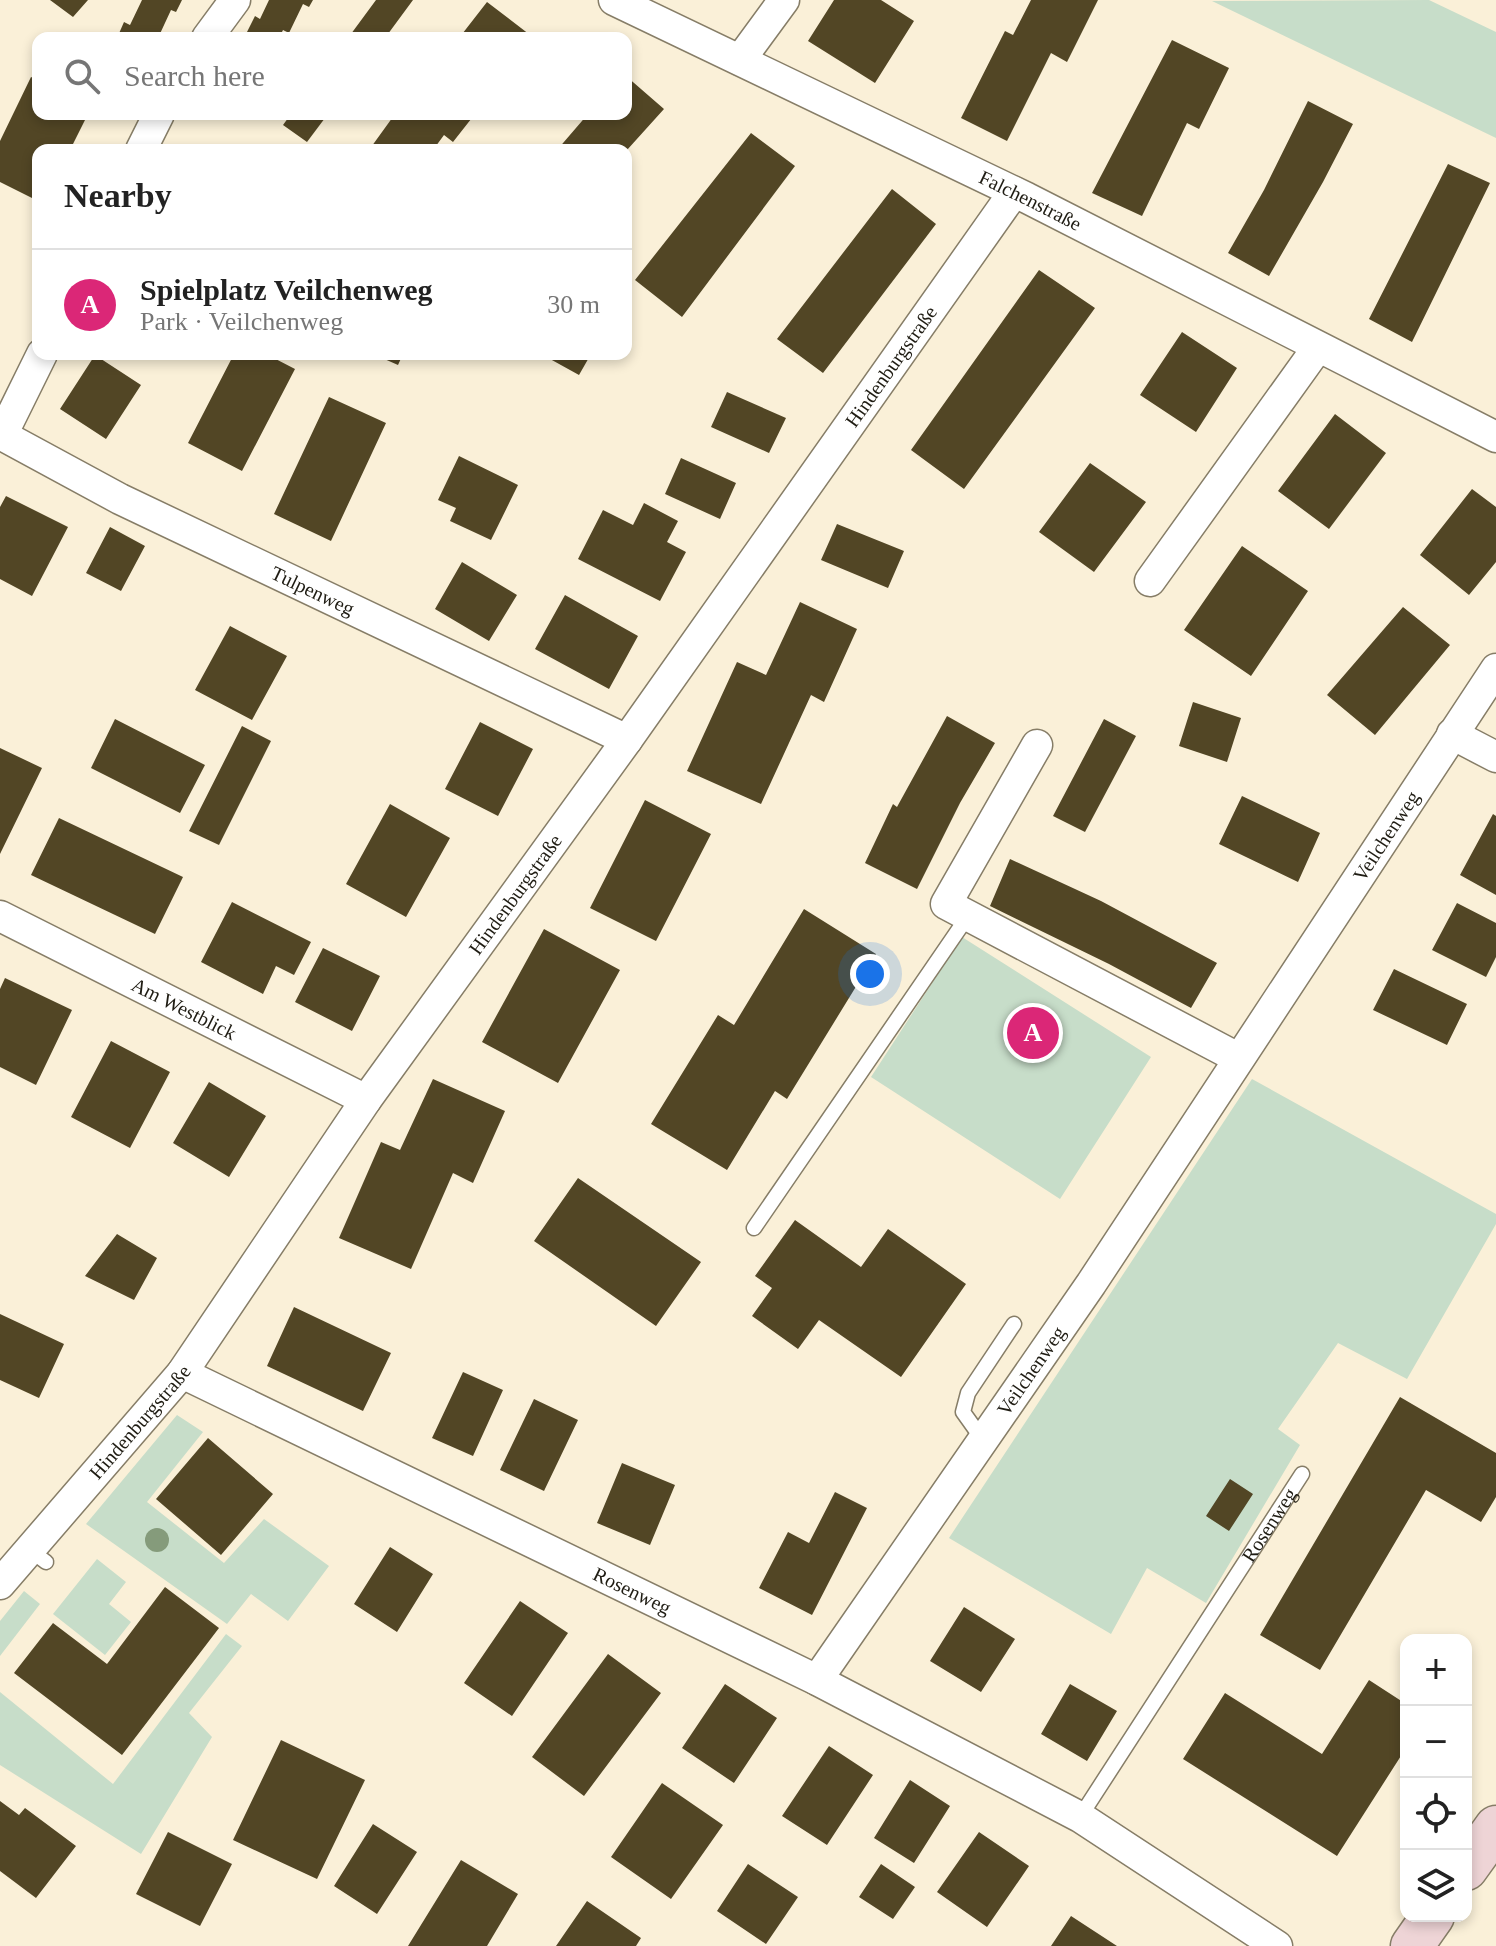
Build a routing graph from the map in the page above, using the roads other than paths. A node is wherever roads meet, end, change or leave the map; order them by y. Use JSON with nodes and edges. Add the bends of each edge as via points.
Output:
{"nodes":[{"id":1,"x":235,"y":0,"type":"edge"},
{"id":2,"x":614,"y":0,"type":"edge"},
{"id":3,"x":784,"y":0,"type":"edge"},
{"id":4,"x":211,"y":32,"type":"edge"},
{"id":5,"x":740,"y":60,"type":"junction"},
{"id":6,"x":156,"y":120,"type":"edge"},
{"id":7,"x":144,"y":144,"type":"edge"},
{"id":8,"x":1014,"y":192,"type":"junction"},
{"id":9,"x":1318,"y":347,"type":"junction"},
{"id":10,"x":39,"y":360,"type":"edge"},
{"id":11,"x":1,"y":435,"type":"edge"},
{"id":12,"x":1496,"y":437,"type":"edge"},
{"id":13,"x":1150,"y":581,"type":"dead end"},
{"id":14,"x":1496,"y":669,"type":"edge"},
{"id":15,"x":1452,"y":734,"type":"junction"},
{"id":16,"x":627,"y":740,"type":"junction"},
{"id":17,"x":1037,"y":745,"type":"dead end"},
{"id":18,"x":1496,"y":757,"type":"edge"},
{"id":19,"x":0,"y":916,"type":"edge"},
{"id":20,"x":968,"y":916,"type":"junction"},
{"id":21,"x":1238,"y":1058,"type":"junction"},
{"id":22,"x":366,"y":1100,"type":"junction"},
{"id":23,"x":754,"y":1228,"type":"dead end"},
{"id":24,"x":1014,"y":1324,"type":"dead end"},
{"id":25,"x":182,"y":1373,"type":"junction"},
{"id":26,"x":984,"y":1440,"type":"junction"},
{"id":27,"x":1302,"y":1474,"type":"dead end"},
{"id":28,"x":0,"y":1584,"type":"edge"},
{"id":29,"x":817,"y":1680,"type":"junction"},
{"id":30,"x":1080,"y":1817,"type":"junction"},
{"id":31,"x":1496,"y":1827,"type":"edge"},
{"id":32,"x":1472,"y":1861,"type":"edge"},
{"id":33,"x":1429,"y":1922,"type":"edge"},
{"id":34,"x":1277,"y":1946,"type":"edge"},
{"id":35,"x":1412,"y":1946,"type":"edge"}],
"edges":[{"from":1,"to":4,"type":"street"},
{"from":2,"to":5,"type":"street","name":"Falchenstraße"},
{"from":3,"to":5,"type":"street"},
{"from":5,"to":8,"type":"street","name":"Falchenstraße"},
{"from":6,"to":7,"type":"street"},
{"from":8,"to":9,"type":"street","name":"Falchenstraße"},
{"from":8,"to":16,"type":"street","name":"Hindenburgstraße"},
{"from":9,"to":12,"type":"street","name":"Falchenstraße"},
{"from":9,"to":13,"type":"street"},
{"from":10,"to":11,"type":"street"},
{"from":11,"to":16,"type":"street","name":"Tulpenweg","via":[[120,499]]},
{"from":14,"to":15,"type":"street","name":"Veilchenweg"},
{"from":15,"to":18,"type":"street"},
{"from":15,"to":21,"type":"street","name":"Veilchenweg"},
{"from":16,"to":22,"type":"street","name":"Hindenburgstraße"},
{"from":17,"to":20,"type":"street","via":[[946,904]]},
{"from":19,"to":22,"type":"street","name":"Am Westblick"},
{"from":20,"to":21,"type":"street"},
{"from":20,"to":23,"type":"lane"},
{"from":21,"to":26,"type":"street","name":"Veilchenweg"},
{"from":22,"to":25,"type":"street","name":"Hindenburgstraße"},
{"from":24,"to":26,"type":"lane","via":[[968,1393],[963,1412]]},
{"from":25,"to":28,"type":"street","name":"Hindenburgstraße","via":[[38,1556]]},
{"from":25,"to":29,"type":"street","name":"Rosenweg"},
{"from":26,"to":29,"type":"street","name":"Veilchenweg"},
{"from":27,"to":30,"type":"lane","name":"Rosenweg"},
{"from":29,"to":30,"type":"street","name":"Rosenweg"},
{"from":30,"to":34,"type":"street","name":"Rosenweg"},
{"from":31,"to":32,"type":"main road"},
{"from":33,"to":35,"type":"main road"}]}
